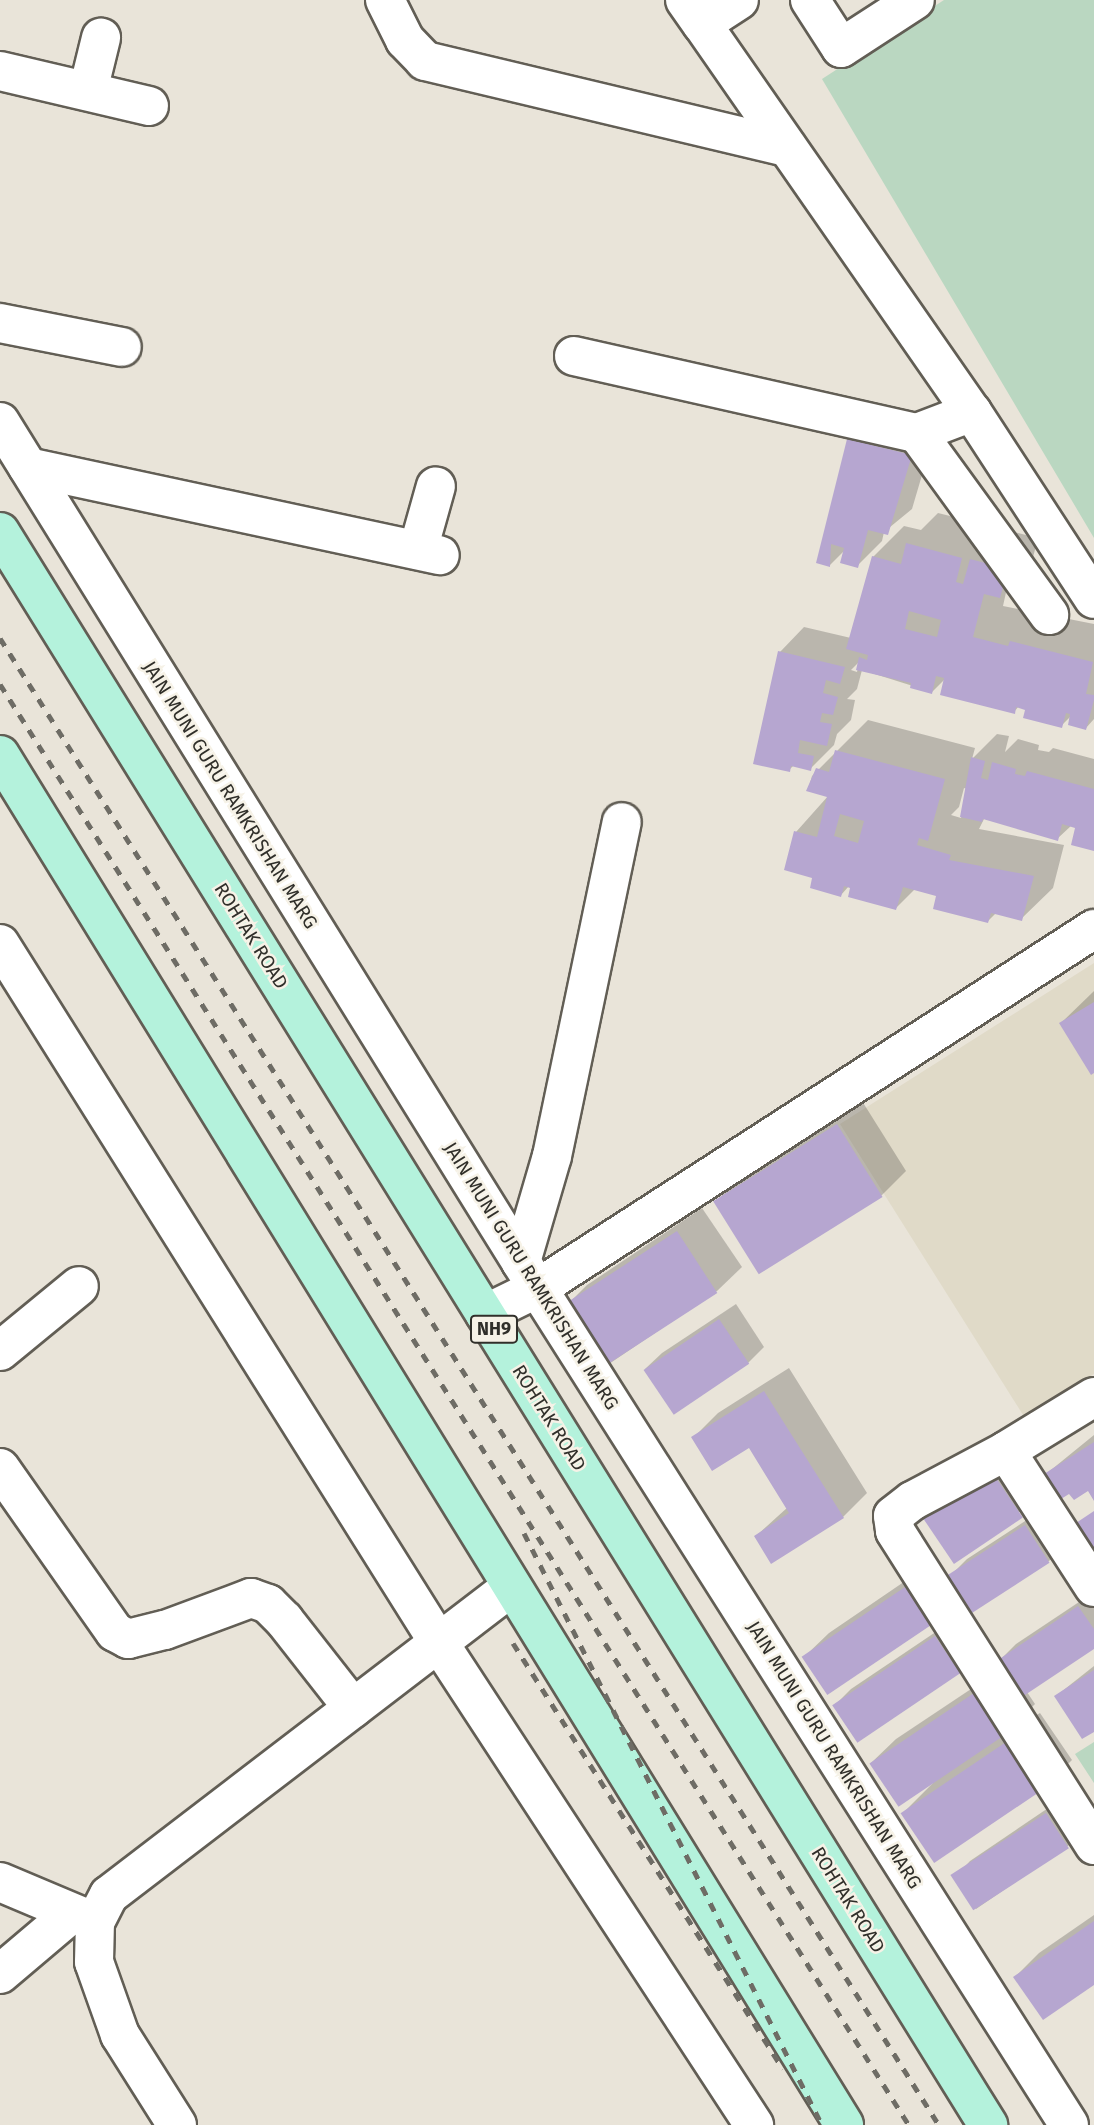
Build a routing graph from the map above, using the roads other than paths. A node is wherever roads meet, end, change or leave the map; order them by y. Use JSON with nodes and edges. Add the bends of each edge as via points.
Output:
{"nodes":[{"id":1,"x":385,"y":0,"type":"edge"},
{"id":2,"x":739,"y":0,"type":"edge"},
{"id":3,"x":810,"y":0,"type":"edge"},
{"id":4,"x":914,"y":0,"type":"edge"},
{"id":5,"x":694,"y":12,"type":"edge"},
{"id":6,"x":101,"y":38,"type":"dead end"},
{"id":7,"x":0,"y":71,"type":"edge"},
{"id":8,"x":88,"y":91,"type":"junction"},
{"id":9,"x":149,"y":106,"type":"dead end"},
{"id":10,"x":787,"y":147,"type":"junction"},
{"id":11,"x":0,"y":323,"type":"edge"},
{"id":12,"x":122,"y":347,"type":"dead end"},
{"id":13,"x":574,"y":356,"type":"dead end"},
{"id":14,"x":972,"y":412,"type":"junction"},
{"id":15,"x":0,"y":422,"type":"edge"},
{"id":16,"x":917,"y":433,"type":"junction"},
{"id":17,"x":28,"y":467,"type":"junction"},
{"id":18,"x":436,"y":486,"type":"dead end"},
{"id":19,"x":0,"y":532,"type":"edge"},
{"id":20,"x":1094,"y":598,"type":"edge"},
{"id":21,"x":1049,"y":615,"type":"dead end"},
{"id":22,"x":0,"y":755,"type":"edge"},
{"id":23,"x":622,"y":822,"type":"dead end"},
{"id":24,"x":1094,"y":929,"type":"edge"},
{"id":25,"x":0,"y":944,"type":"edge"},
{"id":26,"x":529,"y":1275,"type":"junction"},
{"id":27,"x":79,"y":1286,"type":"dead end"},
{"id":28,"x":485,"y":1314,"type":"junction"},
{"id":29,"x":0,"y":1351,"type":"edge"},
{"id":30,"x":1094,"y":1397,"type":"edge"},
{"id":31,"x":1006,"y":1451,"type":"junction"},
{"id":32,"x":0,"y":1468,"type":"edge"},
{"id":33,"x":1090,"y":1572,"type":"edge"},
{"id":34,"x":510,"y":1588,"type":"junction"},
{"id":35,"x":439,"y":1643,"type":"junction"},
{"id":36,"x":353,"y":1708,"type":"junction"},
{"id":37,"x":1094,"y":1844,"type":"edge"},
{"id":38,"x":0,"y":1882,"type":"edge"},
{"id":39,"x":83,"y":1918,"type":"junction"},
{"id":40,"x":0,"y":1974,"type":"edge"},
{"id":41,"x":177,"y":2125,"type":"edge"},
{"id":42,"x":754,"y":2125,"type":"edge"},
{"id":43,"x":844,"y":2125,"type":"edge"},
{"id":44,"x":988,"y":2125,"type":"edge"},
{"id":45,"x":1069,"y":2125,"type":"edge"}],
"edges":[{"from":1,"to":10,"type":"street","via":[[405,40],[425,61]]},
{"from":2,"to":5,"type":"street"},
{"from":3,"to":4,"type":"street","via":[[841,48]]},
{"from":5,"to":10,"type":"street"},
{"from":6,"to":8,"type":"street"},
{"from":7,"to":8,"type":"street"},
{"from":8,"to":9,"type":"street"},
{"from":10,"to":14,"type":"street"},
{"from":11,"to":12,"type":"street"},
{"from":13,"to":16,"type":"street"},
{"from":14,"to":16,"type":"street"},
{"from":14,"to":20,"type":"street"},
{"from":15,"to":17,"type":"street","name":"JAIN MUNI GURU RAMKRISHAN MARG"},
{"from":16,"to":21,"type":"street"},
{"from":17,"to":18,"type":"street","via":[[429,552]]},
{"from":17,"to":26,"type":"street","name":"JAIN MUNI GURU RAMKRISHAN MARG"},
{"from":19,"to":28,"type":"main road","name":"ROHTAK ROAD","number":"NH9"},
{"from":22,"to":34,"type":"main road"},
{"from":23,"to":26,"type":"street"},
{"from":24,"to":26,"type":"street","via":[[777,1129]]},
{"from":25,"to":35,"type":"street"},
{"from":26,"to":28,"type":"street"},
{"from":26,"to":45,"type":"street","name":"JAIN MUNI GURU RAMKRISHAN MARG"},
{"from":27,"to":29,"type":"street"},
{"from":28,"to":44,"type":"main road","name":"ROHTAK ROAD","number":"NH9"},
{"from":30,"to":31,"type":"street"},
{"from":31,"to":33,"type":"street"},
{"from":31,"to":37,"type":"street","via":[[912,1501],[893,1516],[895,1531]]},
{"from":32,"to":36,"type":"street","via":[[115,1632],[128,1639],[165,1630],[251,1598],[268,1604],[284,1620]]},
{"from":34,"to":35,"type":"street"},
{"from":34,"to":43,"type":"main road"},
{"from":35,"to":36,"type":"street"},
{"from":35,"to":42,"type":"street"},
{"from":36,"to":39,"type":"street"},
{"from":38,"to":39,"type":"street"},
{"from":39,"to":40,"type":"street"},
{"from":39,"to":41,"type":"street","via":[[120,2035]]}]}
